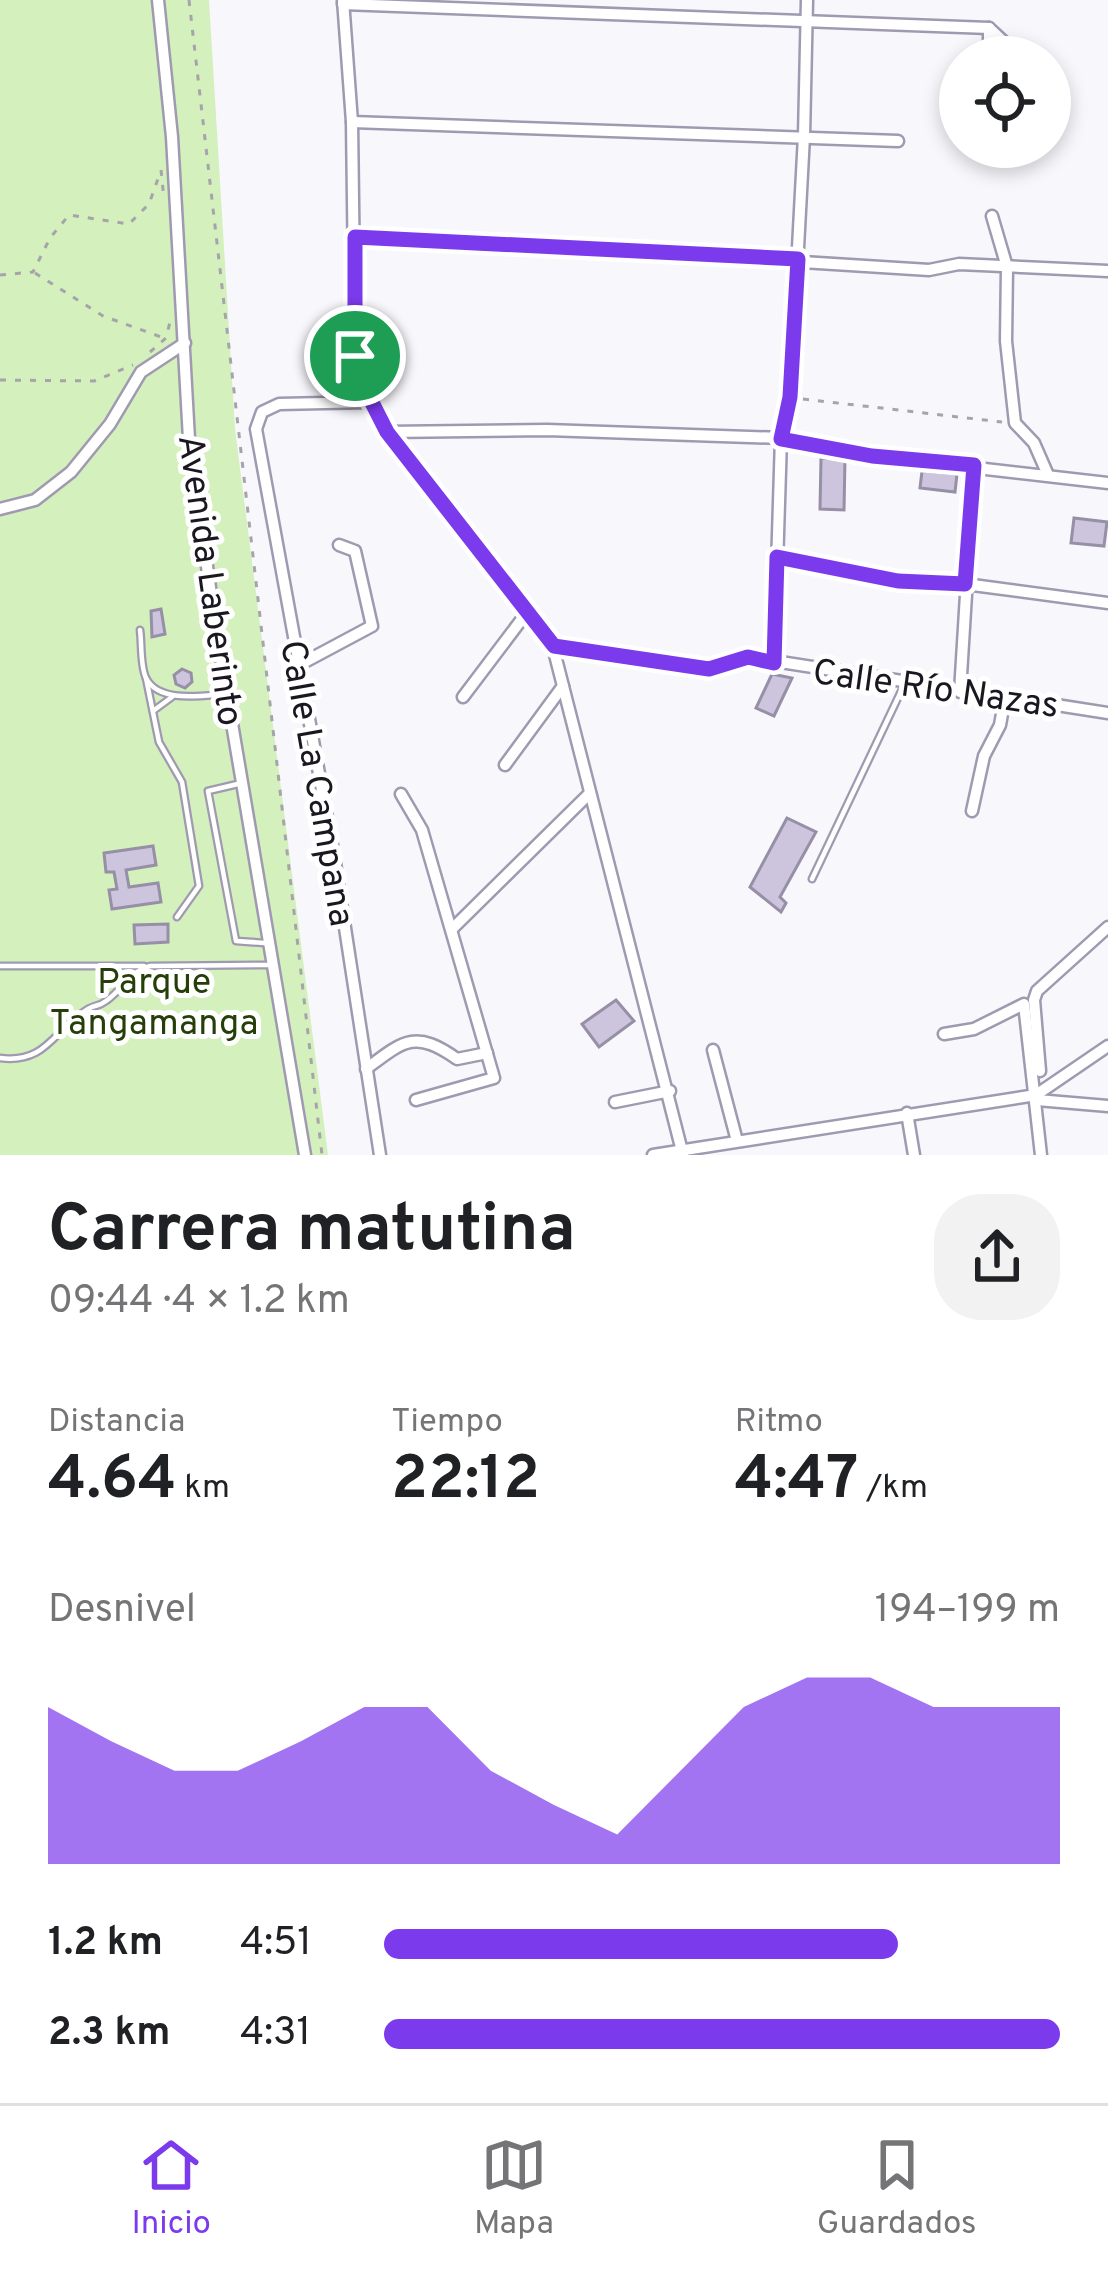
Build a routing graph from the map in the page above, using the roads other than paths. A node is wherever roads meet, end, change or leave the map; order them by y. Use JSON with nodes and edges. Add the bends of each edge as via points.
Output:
{"nodes":[{"id":1,"x":158,"y":0,"type":"edge"},
{"id":2,"x":806,"y":0,"type":"edge"},
{"id":3,"x":343,"y":2,"type":"edge"},
{"id":4,"x":805,"y":23,"type":"junction"},
{"id":5,"x":989,"y":28,"type":"junction"},
{"id":6,"x":989,"y":36,"type":"edge"},
{"id":7,"x":998,"y":36,"type":"edge"},
{"id":8,"x":352,"y":122,"type":"junction"},
{"id":9,"x":804,"y":136,"type":"junction"},
{"id":10,"x":898,"y":141,"type":"dead end"},
{"id":11,"x":992,"y":216,"type":"dead end"},
{"id":12,"x":598,"y":249,"type":"road end"},
{"id":13,"x":798,"y":259,"type":"junction"},
{"id":14,"x":1007,"y":267,"type":"junction"},
{"id":15,"x":1108,"y":272,"type":"edge"},
{"id":16,"x":185,"y":343,"type":"junction"},
{"id":17,"x":370,"y":402,"type":"junction"},
{"id":18,"x":387,"y":432,"type":"junction"},
{"id":19,"x":781,"y":439,"type":"junction"},
{"id":20,"x":974,"y":465,"type":"junction"},
{"id":21,"x":1048,"y":475,"type":"junction"},
{"id":22,"x":1108,"y":483,"type":"edge"},
{"id":23,"x":0,"y":509,"type":"edge"},
{"id":24,"x":339,"y":544,"type":"dead end"},
{"id":25,"x":777,"y":557,"type":"junction"},
{"id":26,"x":965,"y":584,"type":"junction"},
{"id":27,"x":1108,"y":603,"type":"edge"},
{"id":28,"x":525,"y":615,"type":"junction"},
{"id":29,"x":140,"y":630,"type":"dead end"},
{"id":30,"x":554,"y":646,"type":"junction"},
{"id":31,"x":774,"y":663,"type":"junction"},
{"id":32,"x":298,"y":665,"type":"junction"},
{"id":33,"x":146,"y":678,"type":"junction"},
{"id":34,"x":905,"y":683,"type":"junction"},
{"id":35,"x":563,"y":686,"type":"junction"},
{"id":36,"x":960,"y":692,"type":"junction"},
{"id":37,"x":227,"y":694,"type":"junction"},
{"id":38,"x":183,"y":696,"type":"junction"},
{"id":39,"x":463,"y":697,"type":"dead end"},
{"id":40,"x":1005,"y":697,"type":"junction"},
{"id":41,"x":153,"y":711,"type":"junction"},
{"id":42,"x":1108,"y":712,"type":"edge"},
{"id":43,"x":506,"y":765,"type":"dead end"},
{"id":44,"x":242,"y":783,"type":"junction"},
{"id":45,"x":590,"y":793,"type":"junction"},
{"id":46,"x":401,"y":794,"type":"dead end"},
{"id":47,"x":972,"y":811,"type":"dead end"},
{"id":48,"x":812,"y":879,"type":"dead end"},
{"id":49,"x":177,"y":917,"type":"dead end"},
{"id":50,"x":1108,"y":927,"type":"edge"},
{"id":51,"x":452,"y":929,"type":"junction"},
{"id":52,"x":270,"y":944,"type":"junction"},
{"id":53,"x":274,"y":964,"type":"junction"},
{"id":54,"x":0,"y":966,"type":"edge"},
{"id":55,"x":150,"y":966,"type":"junction"},
{"id":56,"x":944,"y":1034,"type":"dead end"},
{"id":57,"x":1108,"y":1046,"type":"edge"},
{"id":58,"x":712,"y":1050,"type":"dead end"},
{"id":59,"x":487,"y":1054,"type":"junction"},
{"id":60,"x":0,"y":1058,"type":"edge"},
{"id":61,"x":457,"y":1059,"type":"junction"},
{"id":62,"x":366,"y":1069,"type":"junction"},
{"id":63,"x":458,"y":1088,"type":"junction"},
{"id":64,"x":670,"y":1091,"type":"junction"},
{"id":65,"x":1038,"y":1096,"type":"junction"},
{"id":66,"x":416,"y":1100,"type":"dead end"},
{"id":67,"x":615,"y":1102,"type":"dead end"},
{"id":68,"x":1108,"y":1106,"type":"edge"},
{"id":69,"x":907,"y":1113,"type":"junction"},
{"id":70,"x":737,"y":1141,"type":"junction"},
{"id":71,"x":683,"y":1152,"type":"edge"},
{"id":72,"x":305,"y":1155,"type":"edge"},
{"id":73,"x":380,"y":1155,"type":"edge"},
{"id":74,"x":653,"y":1155,"type":"edge"},
{"id":75,"x":914,"y":1155,"type":"edge"},
{"id":76,"x":1041,"y":1155,"type":"edge"}],
"edges":[{"from":1,"to":16,"type":"street","name":"Avenida Laberinto"},
{"from":2,"to":4,"type":"street"},
{"from":3,"to":4,"type":"street"},
{"from":3,"to":8,"type":"street"},
{"from":4,"to":5,"type":"street"},
{"from":4,"to":9,"type":"street"},
{"from":5,"to":6,"type":"street"},
{"from":5,"to":7,"type":"street"},
{"from":8,"to":9,"type":"street"},
{"from":8,"to":17,"type":"street","via":[[355,356]]},
{"from":9,"to":10,"type":"street"},
{"from":9,"to":13,"type":"street"},
{"from":11,"to":14,"type":"street"},
{"from":12,"to":13,"type":"street"},
{"from":13,"to":14,"type":"street"},
{"from":13,"to":19,"type":"street"},
{"from":14,"to":15,"type":"street"},
{"from":14,"to":21,"type":"street","via":[[1015,423]]},
{"from":16,"to":23,"type":"street","via":[[141,372],[71,472],[34,500]]},
{"from":16,"to":37,"type":"street","name":"Avenida Laberinto","via":[[189,439]]},
{"from":17,"to":18,"type":"street"},
{"from":17,"to":32,"type":"street","name":"Calle La Campana","via":[[280,404],[262,412],[256,429]]},
{"from":18,"to":19,"type":"street"},
{"from":18,"to":28,"type":"street"},
{"from":19,"to":20,"type":"street"},
{"from":19,"to":25,"type":"street"},
{"from":20,"to":21,"type":"street"},
{"from":20,"to":26,"type":"street"},
{"from":21,"to":22,"type":"street"},
{"from":24,"to":32,"type":"street","via":[[356,551],[372,626]]},
{"from":25,"to":26,"type":"street","via":[[898,581]]},
{"from":25,"to":31,"type":"street"},
{"from":26,"to":27,"type":"street"},
{"from":26,"to":36,"type":"street"},
{"from":28,"to":30,"type":"street"},
{"from":28,"to":39,"type":"street"},
{"from":29,"to":33,"type":"lane"},
{"from":30,"to":31,"type":"street","name":"Calle Río Nazas","via":[[709,669],[748,657]]},
{"from":30,"to":35,"type":"street"},
{"from":31,"to":34,"type":"street","name":"Calle Río Nazas"},
{"from":32,"to":62,"type":"street","name":"Calle La Campana"},
{"from":33,"to":38,"type":"lane"},
{"from":33,"to":41,"type":"lane"},
{"from":34,"to":36,"type":"street","name":"Calle Río Nazas"},
{"from":34,"to":48,"type":"lane"},
{"from":35,"to":43,"type":"street"},
{"from":35,"to":45,"type":"street"},
{"from":36,"to":40,"type":"street","name":"Calle Río Nazas"},
{"from":37,"to":38,"type":"lane"},
{"from":37,"to":44,"type":"street","name":"Avenida Laberinto"},
{"from":38,"to":41,"type":"lane"},
{"from":40,"to":42,"type":"street","name":"Calle Río Nazas"},
{"from":40,"to":47,"type":"street"},
{"from":41,"to":49,"type":"lane","via":[[182,782],[199,886]]},
{"from":44,"to":52,"type":"street","name":"Avenida Laberinto"},
{"from":44,"to":52,"type":"lane","via":[[208,791],[236,941]]},
{"from":45,"to":51,"type":"street"},
{"from":45,"to":64,"type":"street"},
{"from":46,"to":51,"type":"street","via":[[422,830]]},
{"from":50,"to":65,"type":"street","via":[[1036,991]]},
{"from":51,"to":59,"type":"street"},
{"from":52,"to":53,"type":"street","name":"Avenida Laberinto"},
{"from":53,"to":55,"type":"lane"},
{"from":53,"to":72,"type":"street","name":"Avenida Laberinto"},
{"from":54,"to":55,"type":"lane"},
{"from":55,"to":60,"type":"lane","via":[[37,1054]]},
{"from":56,"to":65,"type":"street","via":[[1024,1004]]},
{"from":57,"to":65,"type":"street"},
{"from":58,"to":70,"type":"street"},
{"from":59,"to":61,"type":"street"},
{"from":59,"to":63,"type":"street","via":[[494,1078]]},
{"from":61,"to":62,"type":"street","via":[[417,1040]]},
{"from":61,"to":63,"type":"street"},
{"from":62,"to":73,"type":"street","name":"Calle La Campana"},
{"from":63,"to":66,"type":"street"},
{"from":64,"to":67,"type":"street"},
{"from":64,"to":71,"type":"street"},
{"from":65,"to":68,"type":"street"},
{"from":65,"to":69,"type":"street"},
{"from":65,"to":76,"type":"street"},
{"from":69,"to":70,"type":"street"},
{"from":69,"to":75,"type":"street"},
{"from":70,"to":71,"type":"street"},
{"from":71,"to":74,"type":"street"}]}
